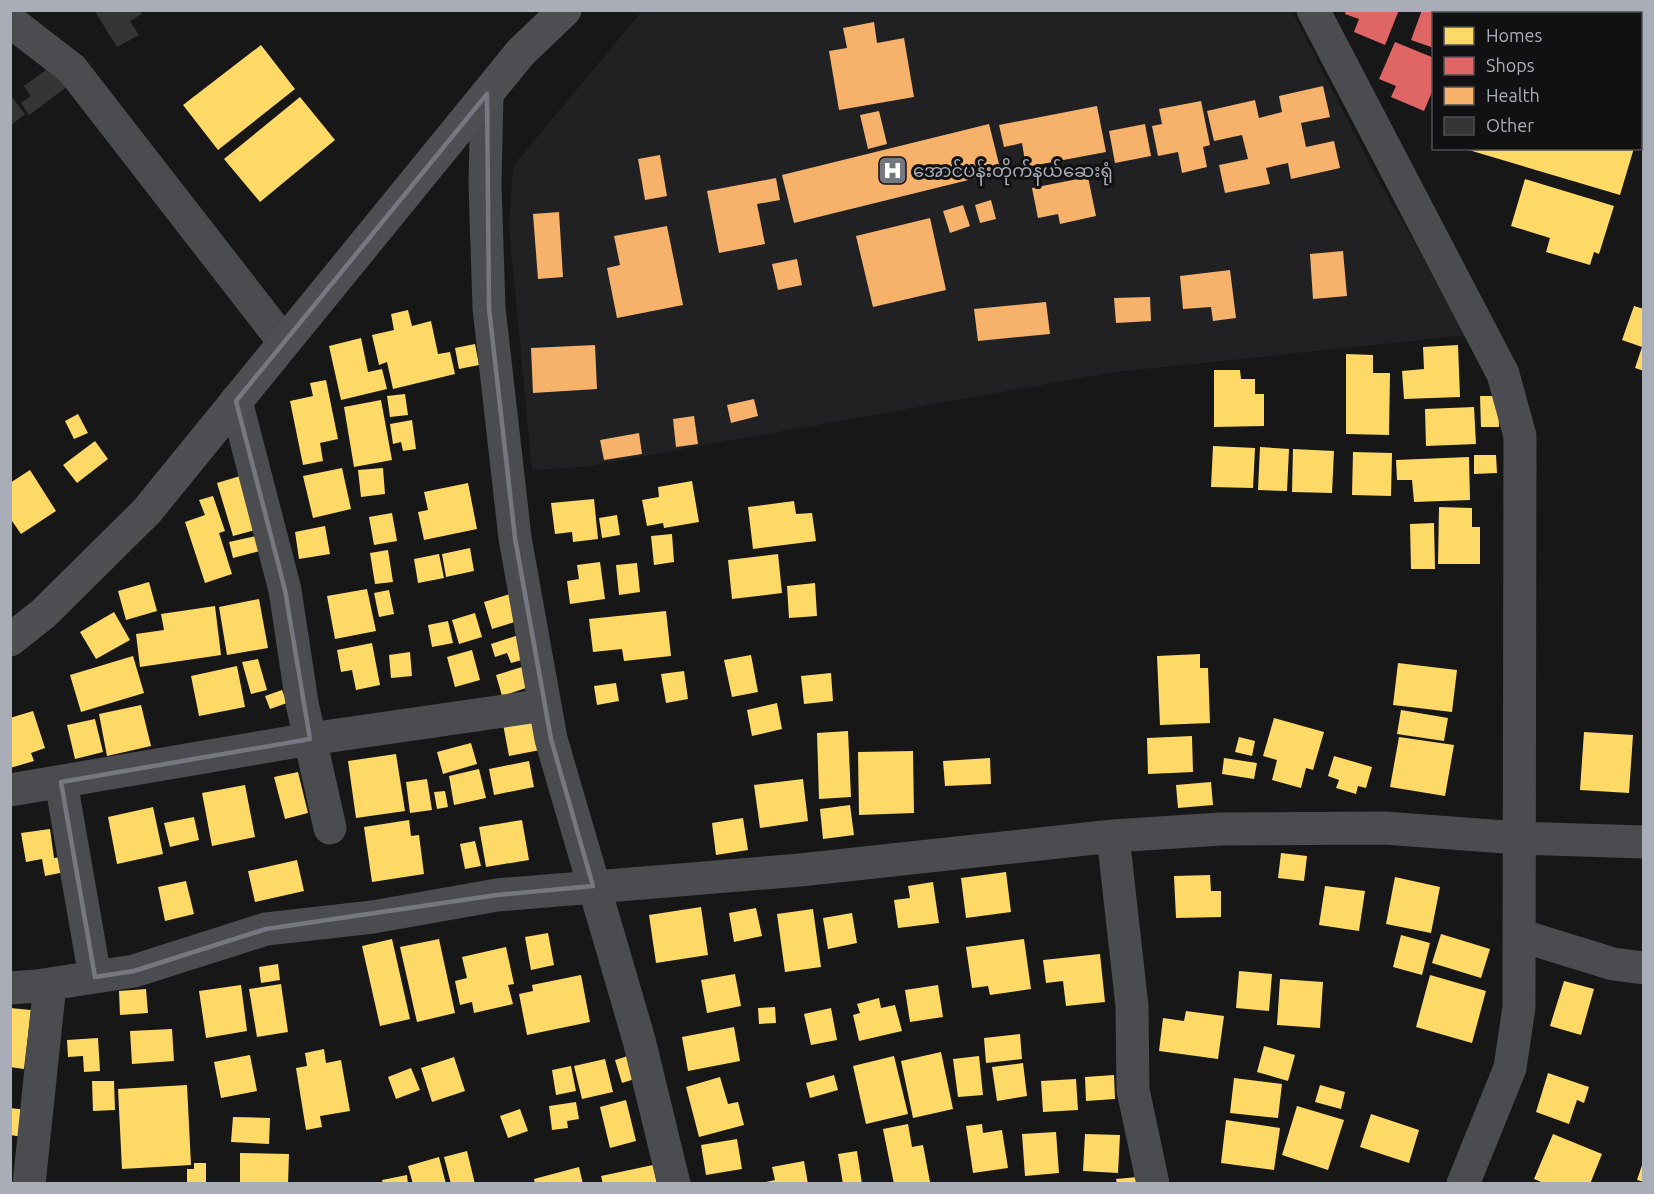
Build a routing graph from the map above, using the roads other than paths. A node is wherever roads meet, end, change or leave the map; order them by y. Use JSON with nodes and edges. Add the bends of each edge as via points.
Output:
{"nodes":[{"id":1,"x":565,"y":10,"type":"edge"},
{"id":2,"x":1313,"y":10,"type":"edge"},
{"id":3,"x":10,"y":21,"type":"edge"},
{"id":4,"x":487,"y":94,"type":"junction"},
{"id":5,"x":284,"y":342,"type":"junction"},
{"id":6,"x":236,"y":401,"type":"junction"},
{"id":7,"x":10,"y":640,"type":"edge"},
{"id":8,"x":545,"y":705,"type":"junction"},
{"id":9,"x":310,"y":739,"type":"junction"},
{"id":10,"x":61,"y":782,"type":"junction"},
{"id":11,"x":10,"y":790,"type":"edge"},
{"id":12,"x":330,"y":828,"type":"dead end"},
{"id":13,"x":1113,"y":836,"type":"junction"},
{"id":14,"x":1519,"y":838,"type":"junction"},
{"id":15,"x":1644,"y":842,"type":"edge"},
{"id":16,"x":593,"y":886,"type":"junction"},
{"id":17,"x":1519,"y":935,"type":"junction"},
{"id":18,"x":1644,"y":968,"type":"edge"},
{"id":19,"x":95,"y":977,"type":"junction"},
{"id":20,"x":50,"y":984,"type":"junction"},
{"id":21,"x":10,"y":988,"type":"edge"},
{"id":22,"x":23,"y":1176,"type":"edge"},
{"id":23,"x":674,"y":1184,"type":"edge"},
{"id":24,"x":1153,"y":1184,"type":"edge"},
{"id":25,"x":1463,"y":1184,"type":"edge"}],
"edges":[{"from":1,"to":4,"type":"main road","via":[[521,52]]},
{"from":2,"to":14,"type":"street","via":[[1503,374],[1520,436]]},
{"from":3,"to":5,"type":"street","via":[[72,69]]},
{"from":4,"to":5,"type":"main road"},
{"from":4,"to":8,"type":"street","via":[[489,308],[515,538]]},
{"from":5,"to":6,"type":"main road"},
{"from":6,"to":7,"type":"main road","via":[[147,511],[44,614]]},
{"from":6,"to":9,"type":"street","via":[[285,591]]},
{"from":8,"to":9,"type":"street"},
{"from":8,"to":16,"type":"street"},
{"from":9,"to":10,"type":"street"},
{"from":9,"to":12,"type":"street"},
{"from":10,"to":11,"type":"street"},
{"from":10,"to":19,"type":"street"},
{"from":13,"to":14,"type":"street","via":[[1221,829],[1384,828]]},
{"from":13,"to":16,"type":"street","via":[[800,870]]},
{"from":13,"to":24,"type":"street","via":[[1132,1006],[1133,1090]]},
{"from":14,"to":15,"type":"street"},
{"from":14,"to":17,"type":"street"},
{"from":16,"to":19,"type":"street","via":[[497,895],[373,917],[266,929],[134,971]]},
{"from":16,"to":23,"type":"street","via":[[639,1040]]},
{"from":17,"to":18,"type":"street","via":[[1613,964]]},
{"from":17,"to":25,"type":"street","via":[[1519,1006],[1510,1068]]},
{"from":19,"to":20,"type":"street"},
{"from":20,"to":21,"type":"street"},
{"from":20,"to":22,"type":"street"}]}
